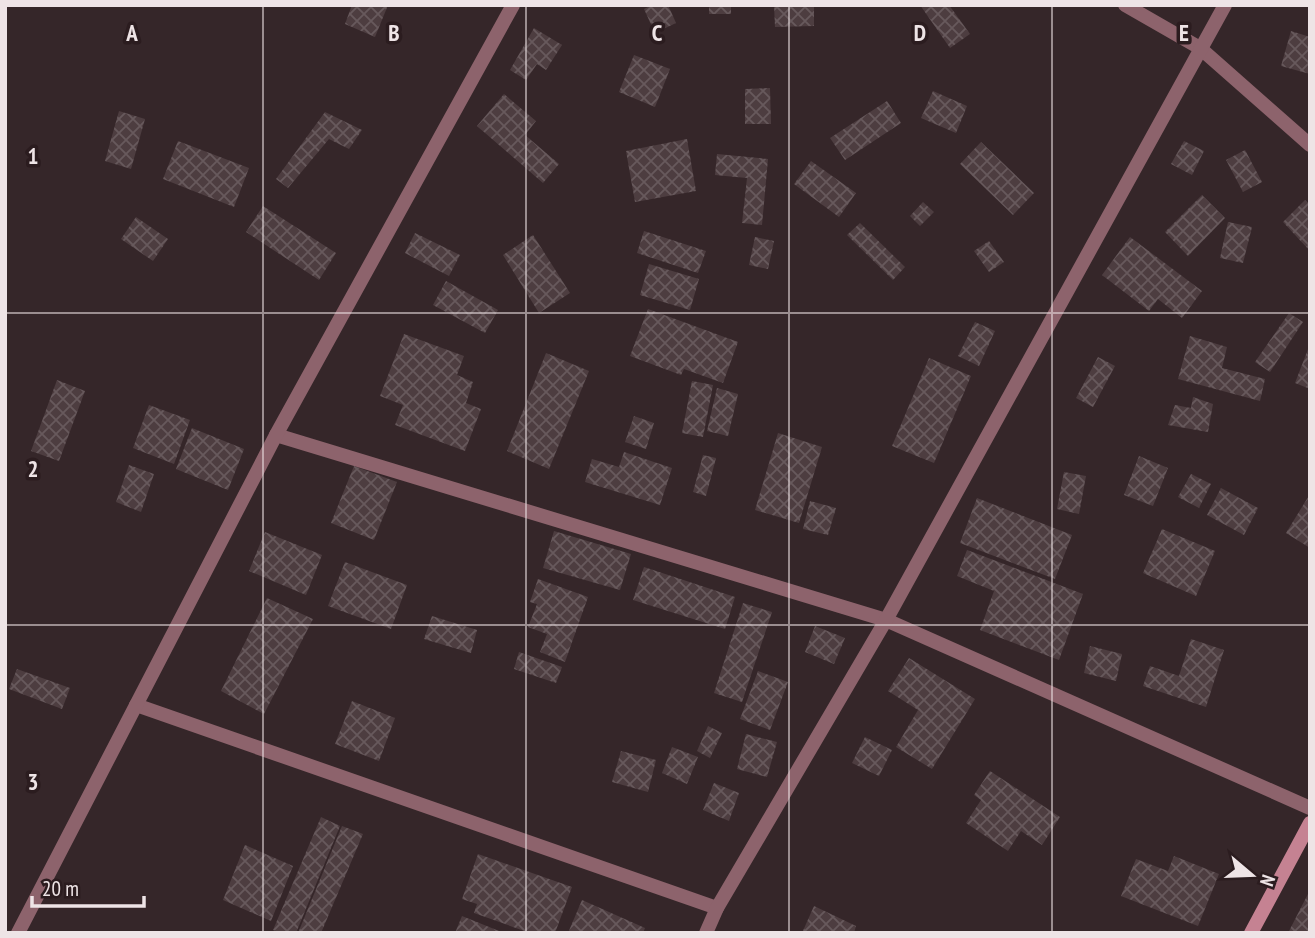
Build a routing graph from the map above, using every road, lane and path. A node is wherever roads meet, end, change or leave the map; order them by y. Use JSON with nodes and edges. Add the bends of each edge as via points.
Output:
{"nodes":[{"id":1,"x":513,"y":5,"type":"edge"},
{"id":2,"x":1125,"y":5,"type":"edge"},
{"id":3,"x":1225,"y":5,"type":"edge"},
{"id":4,"x":1200,"y":48,"type":"junction"},
{"id":5,"x":1310,"y":145,"type":"edge"},
{"id":6,"x":276,"y":435,"type":"junction"},
{"id":7,"x":886,"y":620,"type":"junction"},
{"id":8,"x":136,"y":705,"type":"junction"},
{"id":9,"x":1310,"y":808,"type":"edge"},
{"id":10,"x":1310,"y":823,"type":"edge"},
{"id":11,"x":717,"y":908,"type":"junction"},
{"id":12,"x":18,"y":933,"type":"edge"},
{"id":13,"x":706,"y":933,"type":"edge"},
{"id":14,"x":1251,"y":933,"type":"edge"}],
"edges":[{"from":1,"to":6,"type":"street"},
{"from":2,"to":4,"type":"street"},
{"from":3,"to":4,"type":"street"},
{"from":4,"to":5,"type":"street"},
{"from":4,"to":7,"type":"street"},
{"from":6,"to":7,"type":"street"},
{"from":6,"to":8,"type":"street"},
{"from":7,"to":9,"type":"street"},
{"from":7,"to":11,"type":"street"},
{"from":8,"to":11,"type":"street"},
{"from":8,"to":12,"type":"street"},
{"from":10,"to":14,"type":"main road"},
{"from":11,"to":13,"type":"street"}]}
